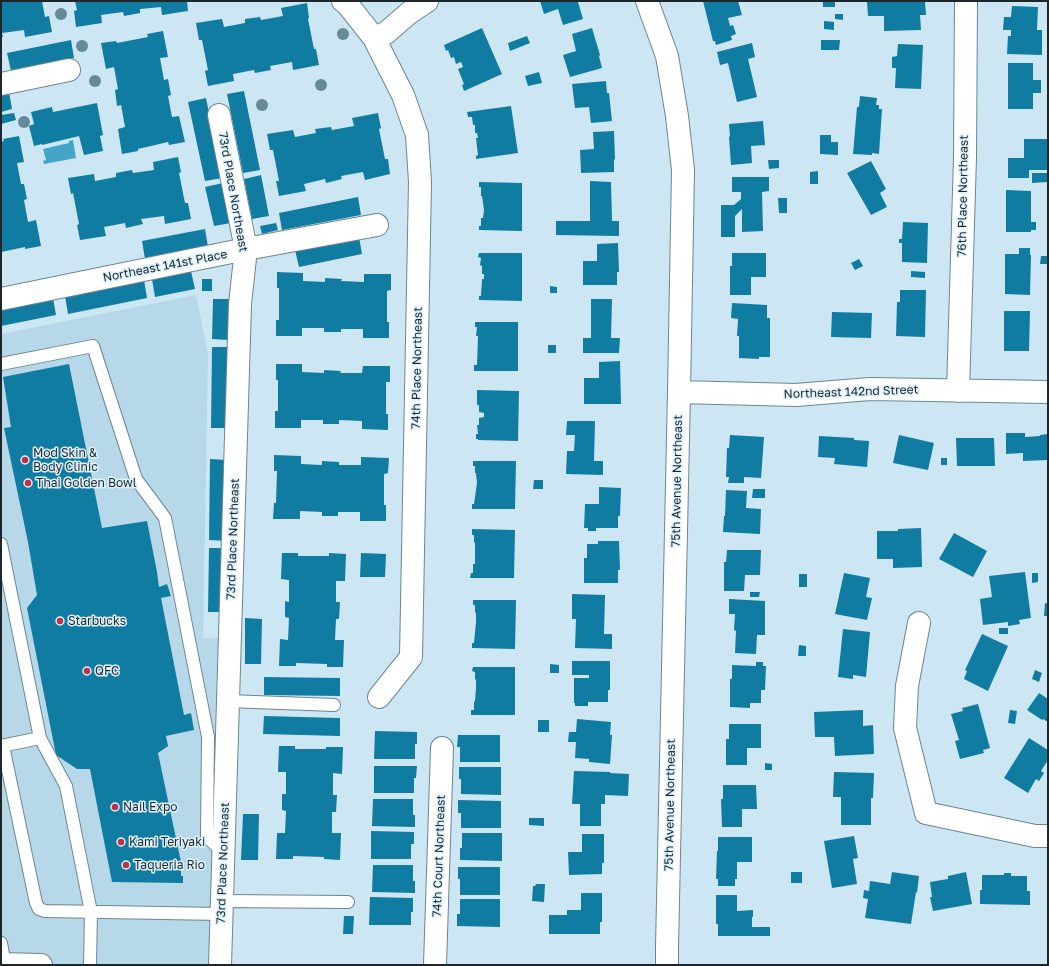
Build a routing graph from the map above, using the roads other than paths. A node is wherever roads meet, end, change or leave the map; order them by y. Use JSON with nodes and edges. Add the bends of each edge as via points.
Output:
{"nodes":[{"id":1,"x":343,"y":1,"type":"edge"},
{"id":2,"x":427,"y":1,"type":"edge"},
{"id":3,"x":647,"y":1,"type":"edge"},
{"id":4,"x":966,"y":1,"type":"edge"},
{"id":5,"x":374,"y":38,"type":"junction"},
{"id":6,"x":69,"y":70,"type":"dead end"},
{"id":7,"x":1,"y":84,"type":"edge"},
{"id":8,"x":219,"y":115,"type":"dead end"},
{"id":9,"x":377,"y":225,"type":"dead end"},
{"id":10,"x":246,"y":249,"type":"junction"},
{"id":11,"x":1,"y":299,"type":"edge"},
{"id":12,"x":1,"y":364,"type":"edge"},
{"id":13,"x":958,"y":391,"type":"junction"},
{"id":14,"x":679,"y":392,"type":"junction"},
{"id":15,"x":1048,"y":392,"type":"edge"},
{"id":16,"x":1,"y":544,"type":"edge"},
{"id":17,"x":919,"y":623,"type":"dead end"},
{"id":18,"x":379,"y":697,"type":"dead end"},
{"id":19,"x":228,"y":701,"type":"junction"},
{"id":20,"x":334,"y":705,"type":"dead end"},
{"id":21,"x":40,"y":738,"type":"junction"},
{"id":22,"x":2,"y":746,"type":"edge"},
{"id":23,"x":442,"y":748,"type":"dead end"},
{"id":24,"x":1048,"y":836,"type":"edge"},
{"id":25,"x":223,"y":852,"type":"junction"},
{"id":26,"x":348,"y":902,"type":"dead end"},
{"id":27,"x":222,"y":907,"type":"junction"},
{"id":28,"x":91,"y":912,"type":"junction"},
{"id":29,"x":1,"y":943,"type":"edge"},
{"id":30,"x":4,"y":964,"type":"edge"},
{"id":31,"x":41,"y":965,"type":"edge"},
{"id":32,"x":90,"y":965,"type":"edge"},
{"id":33,"x":220,"y":965,"type":"edge"},
{"id":34,"x":435,"y":965,"type":"edge"},
{"id":35,"x":667,"y":965,"type":"edge"}],
"edges":[{"from":1,"to":5,"type":"street","name":"74th Place Northeast"},
{"from":2,"to":5,"type":"street","via":[[386,33]]},
{"from":3,"to":14,"type":"street","name":"75th Avenue Northeast","via":[[666,56],[677,116],[683,170]]},
{"from":4,"to":13,"type":"street","name":"76th Place Northeast","via":[[965,157]]},
{"from":5,"to":18,"type":"street","name":"74th Place Northeast","via":[[403,95],[417,135],[420,182],[411,657]]},
{"from":6,"to":7,"type":"street"},
{"from":8,"to":10,"type":"street","name":"73rd Place Northeast"},
{"from":9,"to":10,"type":"street","name":"Northeast 141st Place"},
{"from":10,"to":11,"type":"street","name":"Northeast 141st Place"},
{"from":10,"to":19,"type":"street","name":"73rd Place Northeast","via":[[240,304]]},
{"from":12,"to":25,"type":"lane","via":[[93,346],[136,479],[165,518],[208,737],[207,836]]},
{"from":13,"to":14,"type":"street","name":"Northeast 142nd Street","via":[[870,389],[796,394]]},
{"from":13,"to":15,"type":"street","name":"Northeast 142nd Street"},
{"from":14,"to":35,"type":"street","name":"75th Avenue Northeast"},
{"from":16,"to":21,"type":"lane"},
{"from":17,"to":24,"type":"street","via":[[907,686],[905,728],[926,813],[1035,836]]},
{"from":19,"to":20,"type":"lane"},
{"from":19,"to":25,"type":"street","name":"73rd Place Northeast"},
{"from":21,"to":22,"type":"lane"},
{"from":21,"to":28,"type":"lane","via":[[66,786]]},
{"from":22,"to":28,"type":"lane","via":[[37,907],[42,911]]},
{"from":23,"to":34,"type":"street","name":"74th Court Northeast"},
{"from":25,"to":27,"type":"street","name":"73rd Place Northeast"},
{"from":26,"to":27,"type":"lane"},
{"from":27,"to":28,"type":"lane"},
{"from":27,"to":33,"type":"street","name":"73rd Place Northeast"},
{"from":28,"to":32,"type":"lane"},
{"from":29,"to":30,"type":"lane"},
{"from":30,"to":31,"type":"street"}]}
